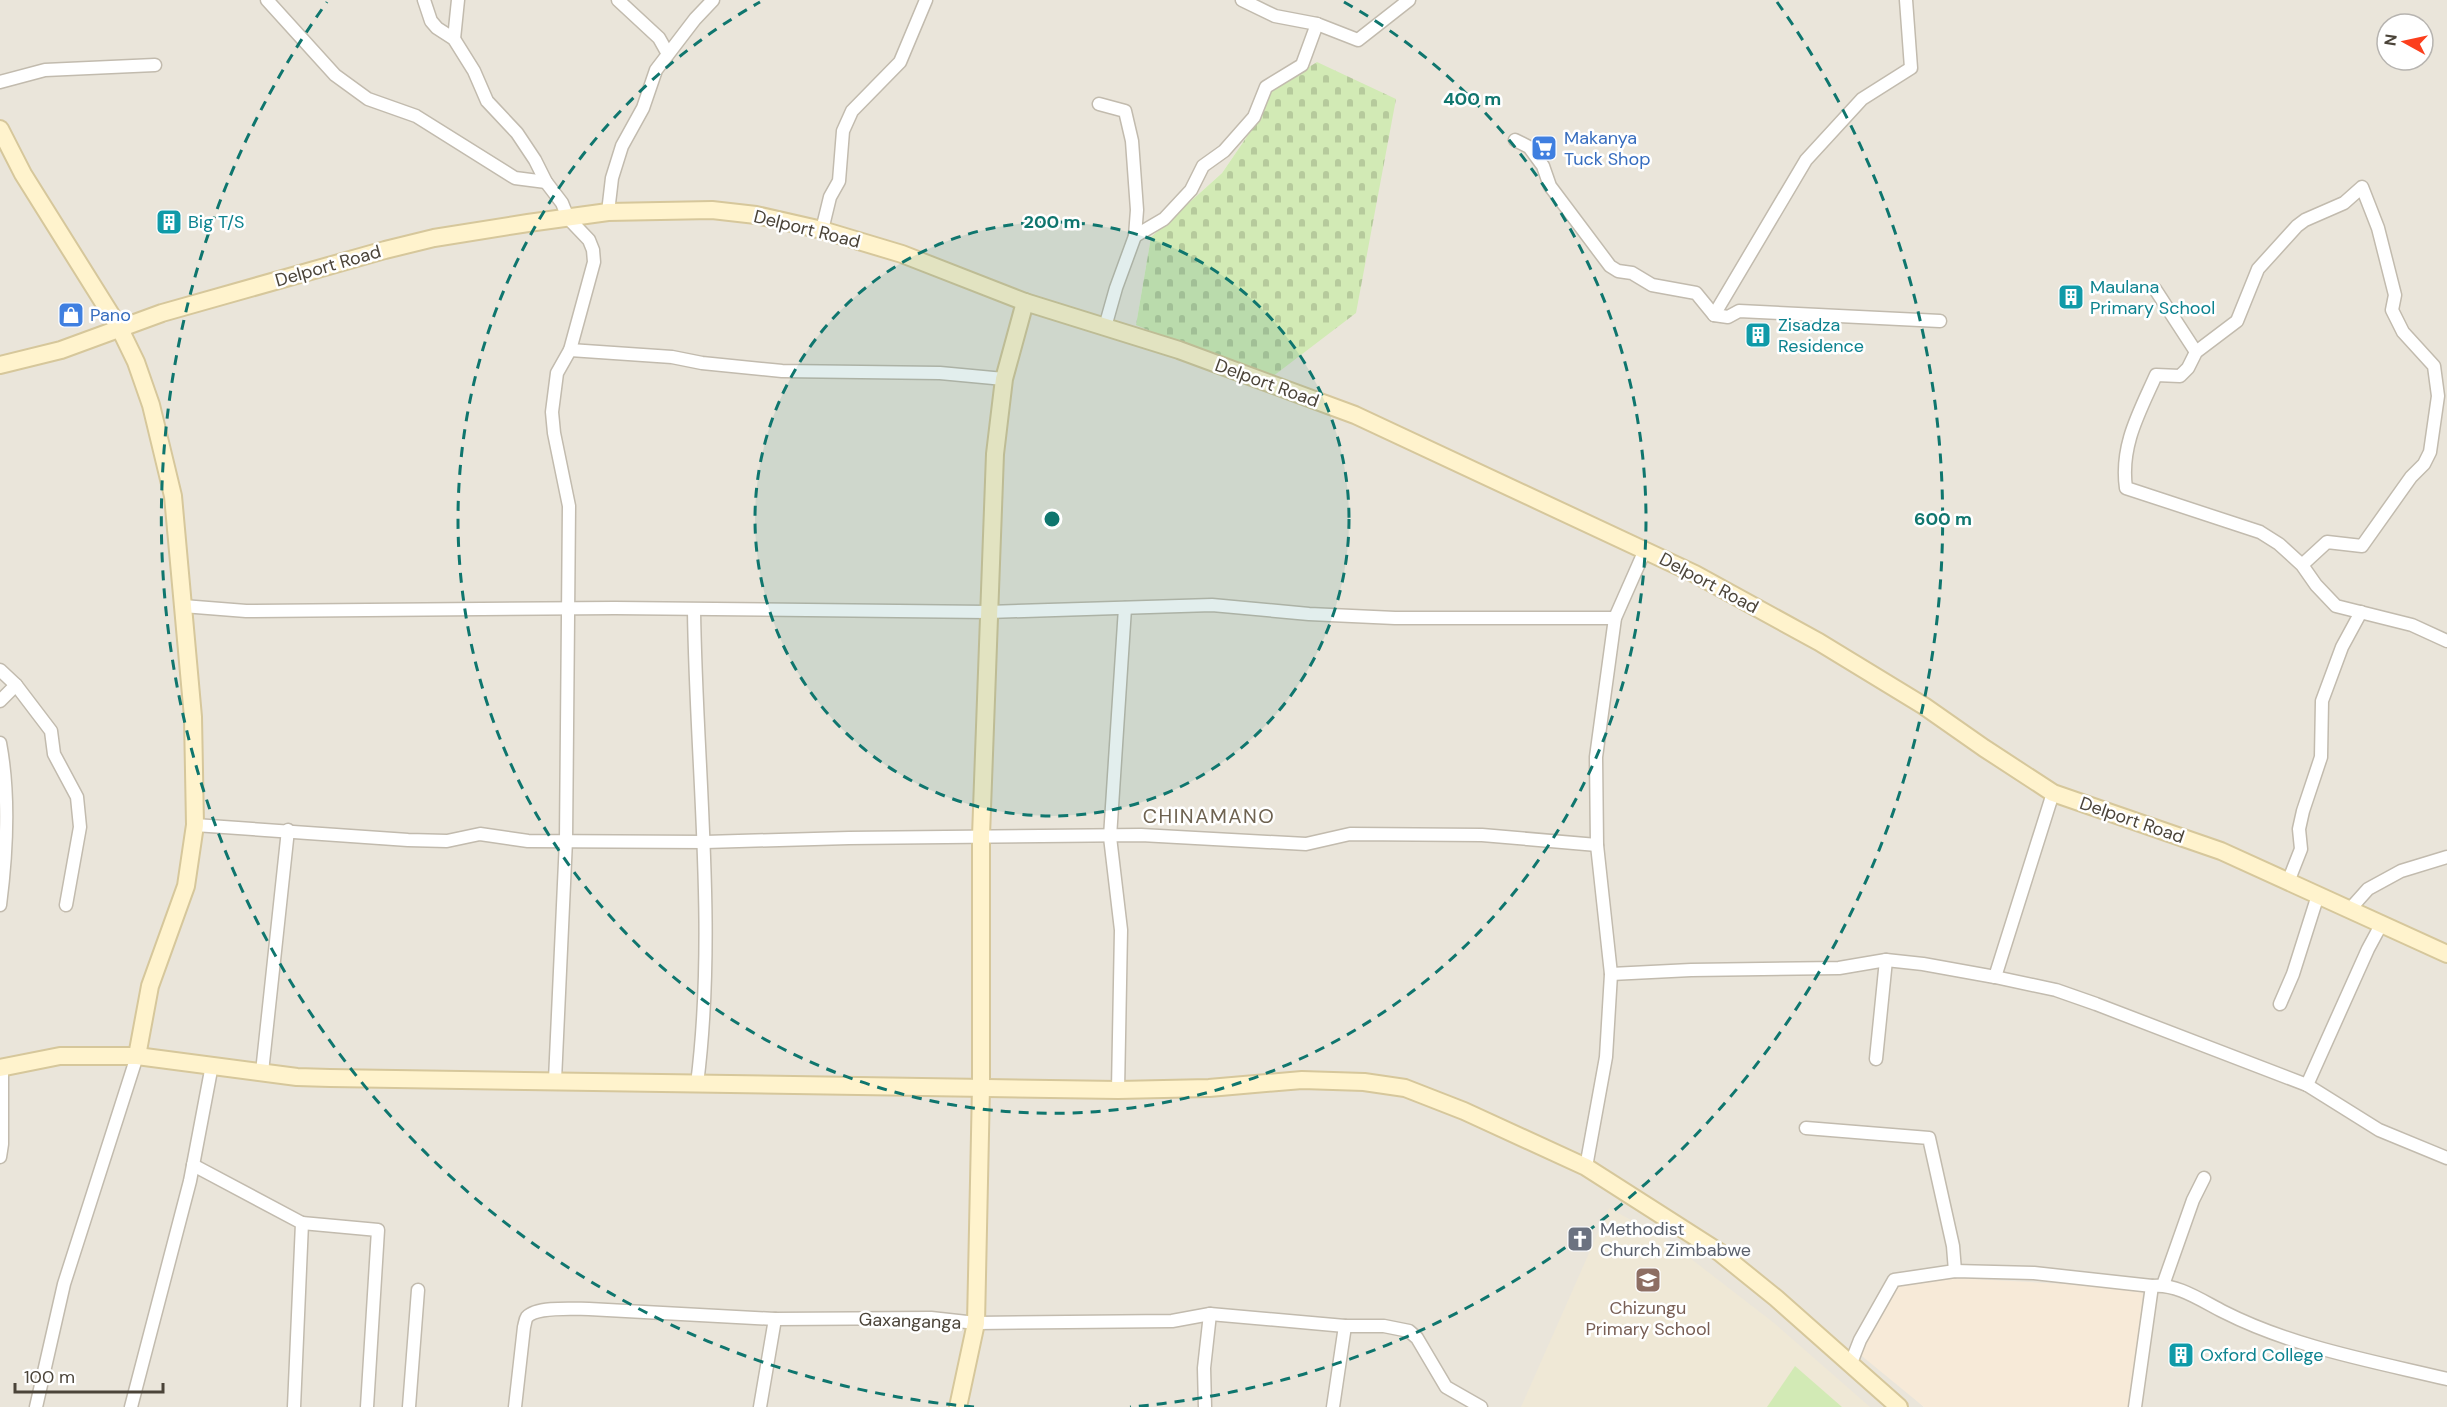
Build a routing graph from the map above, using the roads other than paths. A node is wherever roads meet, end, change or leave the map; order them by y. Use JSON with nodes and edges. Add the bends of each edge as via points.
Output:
{"nodes":[{"id":1,"x":267,"y":0,"type":"edge"},
{"id":2,"x":424,"y":0,"type":"edge"},
{"id":3,"x":458,"y":0,"type":"edge"},
{"id":4,"x":618,"y":0,"type":"edge"},
{"id":5,"x":713,"y":0,"type":"edge"},
{"id":6,"x":926,"y":0,"type":"edge"},
{"id":7,"x":1242,"y":0,"type":"edge"},
{"id":8,"x":1409,"y":0,"type":"edge"},
{"id":9,"x":1906,"y":0,"type":"edge"},
{"id":10,"x":1317,"y":24,"type":"junction"},
{"id":11,"x":454,"y":39,"type":"junction"},
{"id":12,"x":668,"y":54,"type":"junction"},
{"id":13,"x":155,"y":65,"type":"dead end"},
{"id":14,"x":0,"y":82,"type":"edge"},
{"id":15,"x":1099,"y":104,"type":"dead end"},
{"id":16,"x":0,"y":129,"type":"edge"},
{"id":17,"x":1515,"y":140,"type":"dead end"},
{"id":18,"x":546,"y":182,"type":"junction"},
{"id":19,"x":608,"y":212,"type":"junction"},
{"id":20,"x":567,"y":218,"type":"junction"},
{"id":21,"x":822,"y":230,"type":"junction"},
{"id":22,"x":1135,"y":236,"type":"junction"},
{"id":23,"x":2155,"y":289,"type":"dead end"},
{"id":24,"x":1025,"y":302,"type":"junction"},
{"id":25,"x":1714,"y":315,"type":"junction"},
{"id":26,"x":1940,"y":321,"type":"dead end"},
{"id":27,"x":1105,"y":327,"type":"junction"},
{"id":28,"x":120,"y":329,"type":"junction"},
{"id":29,"x":570,"y":350,"type":"junction"},
{"id":30,"x":2196,"y":352,"type":"junction"},
{"id":31,"x":0,"y":365,"type":"edge"},
{"id":32,"x":1004,"y":379,"type":"junction"},
{"id":33,"x":1645,"y":550,"type":"junction"},
{"id":34,"x":2302,"y":566,"type":"junction"},
{"id":35,"x":183,"y":606,"type":"junction"},
{"id":36,"x":568,"y":608,"type":"junction"},
{"id":37,"x":1125,"y":608,"type":"junction"},
{"id":38,"x":694,"y":610,"type":"junction"},
{"id":39,"x":988,"y":612,"type":"junction"},
{"id":40,"x":2361,"y":612,"type":"junction"},
{"id":41,"x":1615,"y":618,"type":"junction"},
{"id":42,"x":2447,"y":641,"type":"edge"},
{"id":43,"x":0,"y":670,"type":"edge"},
{"id":44,"x":16,"y":685,"type":"junction"},
{"id":45,"x":0,"y":701,"type":"edge"},
{"id":46,"x":0,"y":743,"type":"edge"},
{"id":47,"x":2053,"y":793,"type":"junction"},
{"id":48,"x":3,"y":822,"type":"edge"},
{"id":49,"x":195,"y":825,"type":"junction"},
{"id":50,"x":288,"y":830,"type":"junction"},
{"id":51,"x":981,"y":836,"type":"junction"},
{"id":52,"x":1110,"y":837,"type":"junction"},
{"id":53,"x":566,"y":840,"type":"junction"},
{"id":54,"x":705,"y":842,"type":"junction"},
{"id":55,"x":1597,"y":845,"type":"junction"},
{"id":56,"x":2447,"y":857,"type":"edge"},
{"id":57,"x":2288,"y":882,"type":"junction"},
{"id":58,"x":2318,"y":895,"type":"junction"},
{"id":59,"x":0,"y":905,"type":"edge"},
{"id":60,"x":66,"y":905,"type":"dead end"},
{"id":61,"x":2351,"y":908,"type":"junction"},
{"id":62,"x":2382,"y":923,"type":"junction"},
{"id":63,"x":2447,"y":954,"type":"edge"},
{"id":64,"x":1886,"y":960,"type":"junction"},
{"id":65,"x":1611,"y":974,"type":"junction"},
{"id":66,"x":1995,"y":977,"type":"junction"},
{"id":67,"x":2280,"y":1004,"type":"dead end"},
{"id":68,"x":137,"y":1056,"type":"junction"},
{"id":69,"x":1876,"y":1059,"type":"dead end"},
{"id":70,"x":212,"y":1065,"type":"junction"},
{"id":71,"x":1,"y":1067,"type":"edge"},
{"id":72,"x":262,"y":1072,"type":"junction"},
{"id":73,"x":555,"y":1080,"type":"junction"},
{"id":74,"x":697,"y":1084,"type":"junction"},
{"id":75,"x":2307,"y":1085,"type":"junction"},
{"id":76,"x":981,"y":1087,"type":"junction"},
{"id":77,"x":1118,"y":1090,"type":"junction"},
{"id":78,"x":1806,"y":1128,"type":"dead end"},
{"id":79,"x":0,"y":1157,"type":"edge"},
{"id":80,"x":2447,"y":1158,"type":"edge"},
{"id":81,"x":193,"y":1165,"type":"junction"},
{"id":82,"x":1586,"y":1167,"type":"junction"},
{"id":83,"x":2204,"y":1178,"type":"dead end"},
{"id":84,"x":302,"y":1223,"type":"junction"},
{"id":85,"x":1955,"y":1271,"type":"junction"},
{"id":86,"x":2157,"y":1285,"type":"junction"},
{"id":87,"x":418,"y":1290,"type":"dead end"},
{"id":88,"x":1210,"y":1314,"type":"junction"},
{"id":89,"x":775,"y":1319,"type":"junction"},
{"id":90,"x":976,"y":1323,"type":"junction"},
{"id":91,"x":1345,"y":1326,"type":"junction"},
{"id":92,"x":1851,"y":1363,"type":"junction"},
{"id":93,"x":2447,"y":1379,"type":"edge"},
{"id":94,"x":36,"y":1407,"type":"edge"},
{"id":95,"x":131,"y":1407,"type":"edge"},
{"id":96,"x":294,"y":1407,"type":"edge"},
{"id":97,"x":367,"y":1407,"type":"edge"},
{"id":98,"x":409,"y":1407,"type":"edge"},
{"id":99,"x":515,"y":1407,"type":"edge"},
{"id":100,"x":760,"y":1407,"type":"edge"},
{"id":101,"x":958,"y":1407,"type":"edge"},
{"id":102,"x":1205,"y":1407,"type":"edge"},
{"id":103,"x":1333,"y":1407,"type":"edge"},
{"id":104,"x":1480,"y":1407,"type":"edge"},
{"id":105,"x":1899,"y":1407,"type":"edge"},
{"id":106,"x":2135,"y":1407,"type":"edge"}],
"edges":[{"from":1,"to":18,"type":"street","via":[[335,75],[368,99],[416,116],[515,177]]},
{"from":2,"to":11,"type":"street","via":[[431,21]]},
{"from":3,"to":11,"type":"street"},
{"from":4,"to":12,"type":"street","via":[[659,38]]},
{"from":5,"to":12,"type":"street"},
{"from":6,"to":21,"type":"street","via":[[900,62],[852,111],[843,131],[839,181],[830,197]]},
{"from":7,"to":10,"type":"street","via":[[1275,15]]},
{"from":8,"to":10,"type":"street","via":[[1358,40]]},
{"from":9,"to":25,"type":"street","via":[[1911,68],[1862,99],[1806,160]]},
{"from":10,"to":22,"type":"street","via":[[1302,65],[1266,87],[1254,117],[1224,151],[1203,166],[1191,190],[1164,219]]},
{"from":11,"to":18,"type":"street","via":[[487,101],[517,133]]},
{"from":12,"to":19,"type":"street","via":[[656,70],[643,108],[622,146],[612,178]]},
{"from":13,"to":14,"type":"street","via":[[45,70]]},
{"from":15,"to":22,"type":"street","via":[[1125,111],[1132,141]]},
{"from":16,"to":28,"type":"street","via":[[23,174]]},
{"from":17,"to":25,"type":"street","via":[[1529,147],[1543,166],[1550,186],[1610,266],[1652,285],[1696,292]]},
{"from":18,"to":20,"type":"street","via":[[562,203]]},
{"from":19,"to":20,"type":"street","name":"Delport Road"},
{"from":19,"to":21,"type":"street","name":"Delport Road","via":[[712,210]]},
{"from":20,"to":28,"type":"street","name":"Delport Road","via":[[434,238],[385,250],[162,313]]},
{"from":20,"to":29,"type":"street","via":[[589,240],[594,256]]},
{"from":21,"to":24,"type":"street","name":"Delport Road","via":[[902,254]]},
{"from":22,"to":27,"type":"street"},
{"from":23,"to":30,"type":"street"},
{"from":24,"to":27,"type":"street","name":"Delport Road"},
{"from":24,"to":32,"type":"street"},
{"from":25,"to":26,"type":"street","via":[[1728,317],[1739,311]]},
{"from":27,"to":33,"type":"street","name":"Delport Road","via":[[1355,415]]},
{"from":28,"to":31,"type":"street","name":"Delport Road","via":[[61,350]]},
{"from":28,"to":35,"type":"street","via":[[151,405],[173,496]]},
{"from":29,"to":32,"type":"street","via":[[672,357],[782,371],[940,373]]},
{"from":29,"to":36,"type":"street","via":[[557,373],[552,412],[569,506]]},
{"from":30,"to":34,"type":"street","via":[[2180,376],[2156,375],[2124,456],[2126,488],[2260,532]]},
{"from":30,"to":34,"type":"street","via":[[2237,321],[2258,269],[2297,226],[2344,203],[2362,187],[2378,228],[2395,295],[2392,310],[2403,332],[2434,366],[2438,396],[2430,452],[2362,546],[2327,542]]},
{"from":32,"to":39,"type":"street","via":[[995,453]]},
{"from":33,"to":41,"type":"street"},
{"from":33,"to":47,"type":"street","name":"Delport Road","via":[[1819,642],[1924,706]]},
{"from":34,"to":40,"type":"street","via":[[2336,606]]},
{"from":35,"to":36,"type":"street","via":[[246,611]]},
{"from":35,"to":49,"type":"street","via":[[193,717]]},
{"from":36,"to":38,"type":"street"},
{"from":36,"to":53,"type":"street"},
{"from":37,"to":39,"type":"street"},
{"from":37,"to":41,"type":"street","via":[[1234,605],[1395,618]]},
{"from":37,"to":52,"type":"street"},
{"from":38,"to":39,"type":"street"},
{"from":38,"to":54,"type":"street"},
{"from":39,"to":51,"type":"street"},
{"from":40,"to":42,"type":"street","via":[[2412,625]]},
{"from":40,"to":57,"type":"street","via":[[2342,647],[2322,701],[2321,758],[2299,829],[2301,849]]},
{"from":41,"to":55,"type":"street","via":[[1596,757]]},
{"from":43,"to":44,"type":"street"},
{"from":44,"to":45,"type":"street"},
{"from":44,"to":60,"type":"street","via":[[51,731],[54,754],[77,796],[80,827]]},
{"from":46,"to":48,"type":"street","via":[[6,776]]},
{"from":47,"to":57,"type":"street","name":"Delport Road","via":[[2221,851]]},
{"from":47,"to":66,"type":"street"},
{"from":48,"to":59,"type":"street"},
{"from":49,"to":50,"type":"street"},
{"from":49,"to":68,"type":"street","via":[[186,886],[150,986]]},
{"from":50,"to":53,"type":"street","via":[[408,840],[447,841],[489,834],[528,841]]},
{"from":50,"to":72,"type":"street"},
{"from":51,"to":52,"type":"street"},
{"from":51,"to":54,"type":"street"},
{"from":51,"to":76,"type":"street"},
{"from":52,"to":55,"type":"street","via":[[1141,835],[1306,844],[1350,834],[1482,835]]},
{"from":52,"to":77,"type":"street","via":[[1121,930]]},
{"from":53,"to":54,"type":"street"},
{"from":53,"to":73,"type":"street"},
{"from":54,"to":74,"type":"street","via":[[703,1037]]},
{"from":55,"to":65,"type":"street"},
{"from":56,"to":61,"type":"street","via":[[2401,871],[2368,889]]},
{"from":57,"to":58,"type":"street","name":"Delport Road"},
{"from":58,"to":61,"type":"street","name":"Delport Road"},
{"from":58,"to":67,"type":"street"},
{"from":61,"to":62,"type":"street","name":"Delport Road"},
{"from":62,"to":63,"type":"street","name":"Delport Road"},
{"from":62,"to":75,"type":"street"},
{"from":64,"to":65,"type":"street","via":[[1839,968]]},
{"from":64,"to":66,"type":"street"},
{"from":64,"to":69,"type":"street"},
{"from":65,"to":82,"type":"street","via":[[1606,1057]]},
{"from":66,"to":75,"type":"street","via":[[2056,990]]},
{"from":68,"to":70,"type":"street"},
{"from":68,"to":71,"type":"street","via":[[60,1056]]},
{"from":68,"to":94,"type":"street","via":[[64,1284]]},
{"from":70,"to":72,"type":"street"},
{"from":70,"to":81,"type":"street"},
{"from":71,"to":79,"type":"street"},
{"from":72,"to":73,"type":"street","via":[[330,1078]]},
{"from":73,"to":74,"type":"street"},
{"from":74,"to":76,"type":"street"},
{"from":75,"to":80,"type":"street","via":[[2379,1130]]},
{"from":76,"to":77,"type":"street"},
{"from":76,"to":90,"type":"street"},
{"from":77,"to":82,"type":"street","via":[[1302,1080],[1405,1088]]},
{"from":78,"to":85,"type":"street","via":[[1929,1138]]},
{"from":81,"to":84,"type":"street"},
{"from":81,"to":95,"type":"street"},
{"from":82,"to":92,"type":"street","via":[[1719,1252]]},
{"from":83,"to":86,"type":"street"},
{"from":84,"to":96,"type":"street"},
{"from":84,"to":97,"type":"street","via":[[378,1230]]},
{"from":85,"to":86,"type":"street","via":[[2034,1273]]},
{"from":85,"to":92,"type":"street","via":[[1894,1280]]},
{"from":86,"to":93,"type":"street","via":[[2180,1290],[2238,1320],[2301,1343]]},
{"from":86,"to":106,"type":"street"},
{"from":87,"to":98,"type":"street"},
{"from":88,"to":90,"type":"street","name":"Gaxanganga","via":[[1172,1322]]},
{"from":88,"to":91,"type":"street","name":"Gaxanganga"},
{"from":88,"to":102,"type":"street","via":[[1204,1368]]},
{"from":89,"to":90,"type":"street","name":"Gaxanganga","via":[[931,1318]]},
{"from":89,"to":99,"type":"street","name":"Gaxanganga","via":[[589,1309],[536,1313],[527,1317],[524,1327]]},
{"from":89,"to":100,"type":"street"},
{"from":90,"to":101,"type":"street"},
{"from":91,"to":103,"type":"street"},
{"from":91,"to":104,"type":"street","name":"Gaxanganga","via":[[1409,1330],[1446,1386]]},
{"from":92,"to":105,"type":"street"}]}
